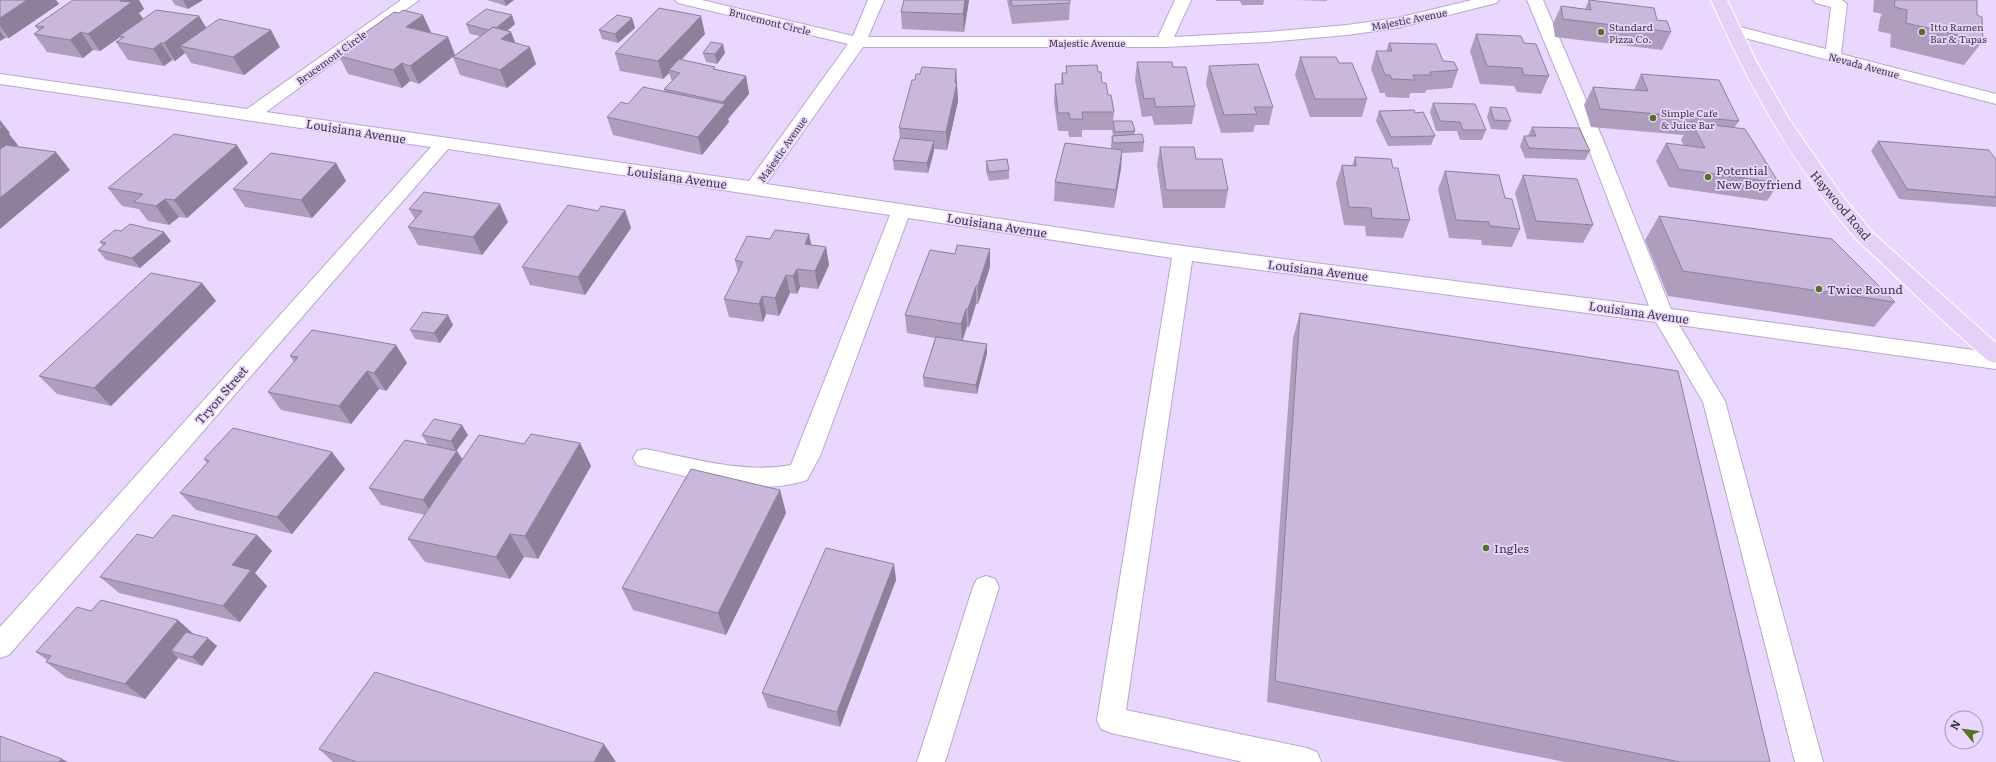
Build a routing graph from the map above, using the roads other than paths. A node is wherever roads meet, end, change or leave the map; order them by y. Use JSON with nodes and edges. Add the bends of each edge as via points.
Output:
{"nodes":[{"id":1,"x":410,"y":0,"type":"edge"},
{"id":2,"x":683,"y":0,"type":"edge"},
{"id":3,"x":876,"y":0,"type":"edge"},
{"id":4,"x":1183,"y":0,"type":"edge"},
{"id":5,"x":1491,"y":0,"type":"edge"},
{"id":6,"x":1535,"y":0,"type":"edge"},
{"id":7,"x":1718,"y":0,"type":"edge"},
{"id":8,"x":1820,"y":0,"type":"edge"},
{"id":9,"x":1732,"y":30,"type":"junction"},
{"id":10,"x":858,"y":42,"type":"junction"},
{"id":11,"x":1164,"y":42,"type":"junction"},
{"id":12,"x":1833,"y":56,"type":"junction"},
{"id":13,"x":0,"y":79,"type":"edge"},
{"id":14,"x":1996,"y":99,"type":"edge"},
{"id":15,"x":250,"y":115,"type":"junction"},
{"id":16,"x":443,"y":144,"type":"junction"},
{"id":17,"x":754,"y":188,"type":"junction"},
{"id":18,"x":901,"y":210,"type":"junction"},
{"id":19,"x":1183,"y":253,"type":"junction"},
{"id":20,"x":1663,"y":315,"type":"junction"},
{"id":21,"x":1996,"y":355,"type":"edge"},
{"id":22,"x":1996,"y":361,"type":"edge"},
{"id":23,"x":645,"y":458,"type":"dead end"},
{"id":24,"x":986,"y":587,"type":"dead end"},
{"id":25,"x":0,"y":646,"type":"edge"},
{"id":26,"x":931,"y":762,"type":"edge"},
{"id":27,"x":1307,"y":762,"type":"edge"},
{"id":28,"x":1809,"y":762,"type":"edge"}],
"edges":[{"from":1,"to":15,"type":"street","name":"Brucemont Circle"},
{"from":2,"to":10,"type":"street","name":"Brucemont Circle"},
{"from":3,"to":10,"type":"street"},
{"from":4,"to":11,"type":"street"},
{"from":5,"to":11,"type":"street","name":"Majestic Avenue","via":[[1397,23],[1354,29],[1267,37]]},
{"from":6,"to":20,"type":"street","via":[[1595,142]]},
{"from":7,"to":9,"type":"main road","name":"Haywood Road"},
{"from":8,"to":12,"type":"street","via":[[1839,4]]},
{"from":9,"to":12,"type":"street","name":"Nevada Avenue"},
{"from":9,"to":21,"type":"main road","name":"Haywood Road","via":[[1778,117],[1808,163],[1859,230],[1923,292]]},
{"from":10,"to":11,"type":"street","name":"Majestic Avenue"},
{"from":10,"to":17,"type":"street","name":"Majestic Avenue"},
{"from":12,"to":14,"type":"street","name":"Nevada Avenue"},
{"from":13,"to":15,"type":"street","name":"Louisiana Avenue"},
{"from":15,"to":16,"type":"street","name":"Louisiana Avenue"},
{"from":16,"to":17,"type":"street","name":"Louisiana Avenue"},
{"from":16,"to":25,"type":"street","name":"Tryon Street"},
{"from":17,"to":18,"type":"street","name":"Louisiana Avenue"},
{"from":18,"to":19,"type":"street","name":"Louisiana Avenue"},
{"from":18,"to":23,"type":"street","via":[[808,456],[799,473],[783,478],[746,476]]},
{"from":19,"to":20,"type":"street","name":"Louisiana Avenue"},
{"from":19,"to":27,"type":"street","via":[[1111,720]]},
{"from":20,"to":22,"type":"street","name":"Louisiana Avenue"},
{"from":20,"to":28,"type":"street","via":[[1714,401]]},
{"from":24,"to":26,"type":"street"}]}
